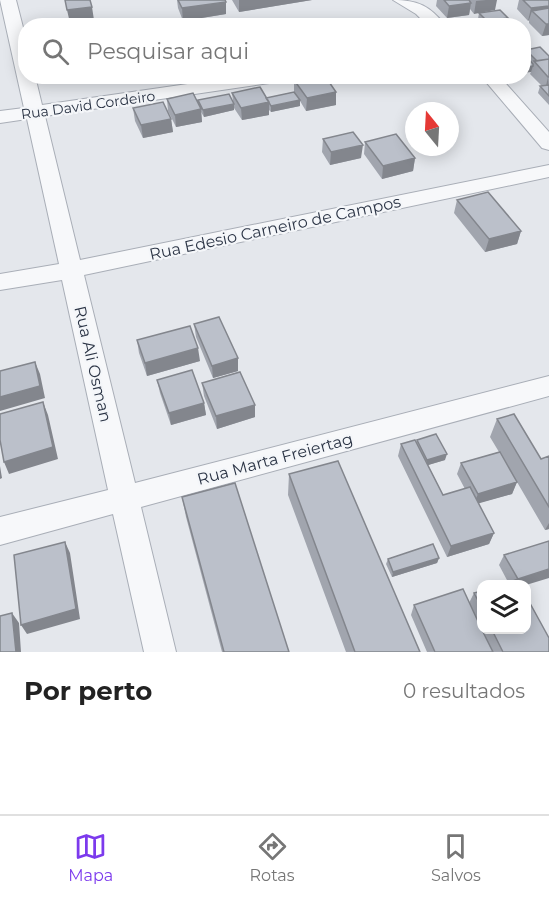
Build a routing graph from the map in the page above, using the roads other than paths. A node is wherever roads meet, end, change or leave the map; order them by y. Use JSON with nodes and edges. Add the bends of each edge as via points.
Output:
{"nodes":[{"id":1,"x":8,"y":0,"type":"edge"},
{"id":2,"x":401,"y":0,"type":"edge"},
{"id":3,"x":429,"y":18,"type":"edge"},
{"id":4,"x":7,"y":23,"type":"edge"},
{"id":5,"x":18,"y":54,"type":"edge"},
{"id":6,"x":28,"y":84,"type":"edge"},
{"id":7,"x":228,"y":84,"type":"edge"},
{"id":8,"x":496,"y":84,"type":"edge"},
{"id":9,"x":34,"y":112,"type":"junction"},
{"id":10,"x":0,"y":117,"type":"edge"},
{"id":11,"x":549,"y":144,"type":"edge"},
{"id":12,"x":549,"y":171,"type":"edge"},
{"id":13,"x":71,"y":270,"type":"junction"},
{"id":14,"x":0,"y":282,"type":"edge"},
{"id":15,"x":549,"y":386,"type":"edge"},
{"id":16,"x":125,"y":499,"type":"junction"},
{"id":17,"x":0,"y":531,"type":"edge"},
{"id":18,"x":160,"y":652,"type":"edge"}],
"edges":[{"from":1,"to":4,"type":"street","name":"Rua Ali Osman"},
{"from":2,"to":3,"type":"street"},
{"from":4,"to":5,"type":"street","name":"Rua Ali Osman"},
{"from":6,"to":9,"type":"street","name":"Rua Ali Osman"},
{"from":7,"to":9,"type":"street","name":"Rua David Cordeiro"},
{"from":8,"to":11,"type":"street"},
{"from":9,"to":10,"type":"street","name":"Rua David Cordeiro"},
{"from":9,"to":13,"type":"street","name":"Rua Ali Osman"},
{"from":12,"to":13,"type":"street","name":"Rua Edesio Carneiro de Campos"},
{"from":13,"to":14,"type":"street","name":"Rua Edesio Carneiro de Campos"},
{"from":13,"to":16,"type":"street","name":"Rua Ali Osman"},
{"from":15,"to":16,"type":"street","name":"Rua Marta Freiertag"},
{"from":16,"to":17,"type":"street","name":"Rua Marta Freiertag"},
{"from":16,"to":18,"type":"street","name":"Rua Ali Osman"}]}
